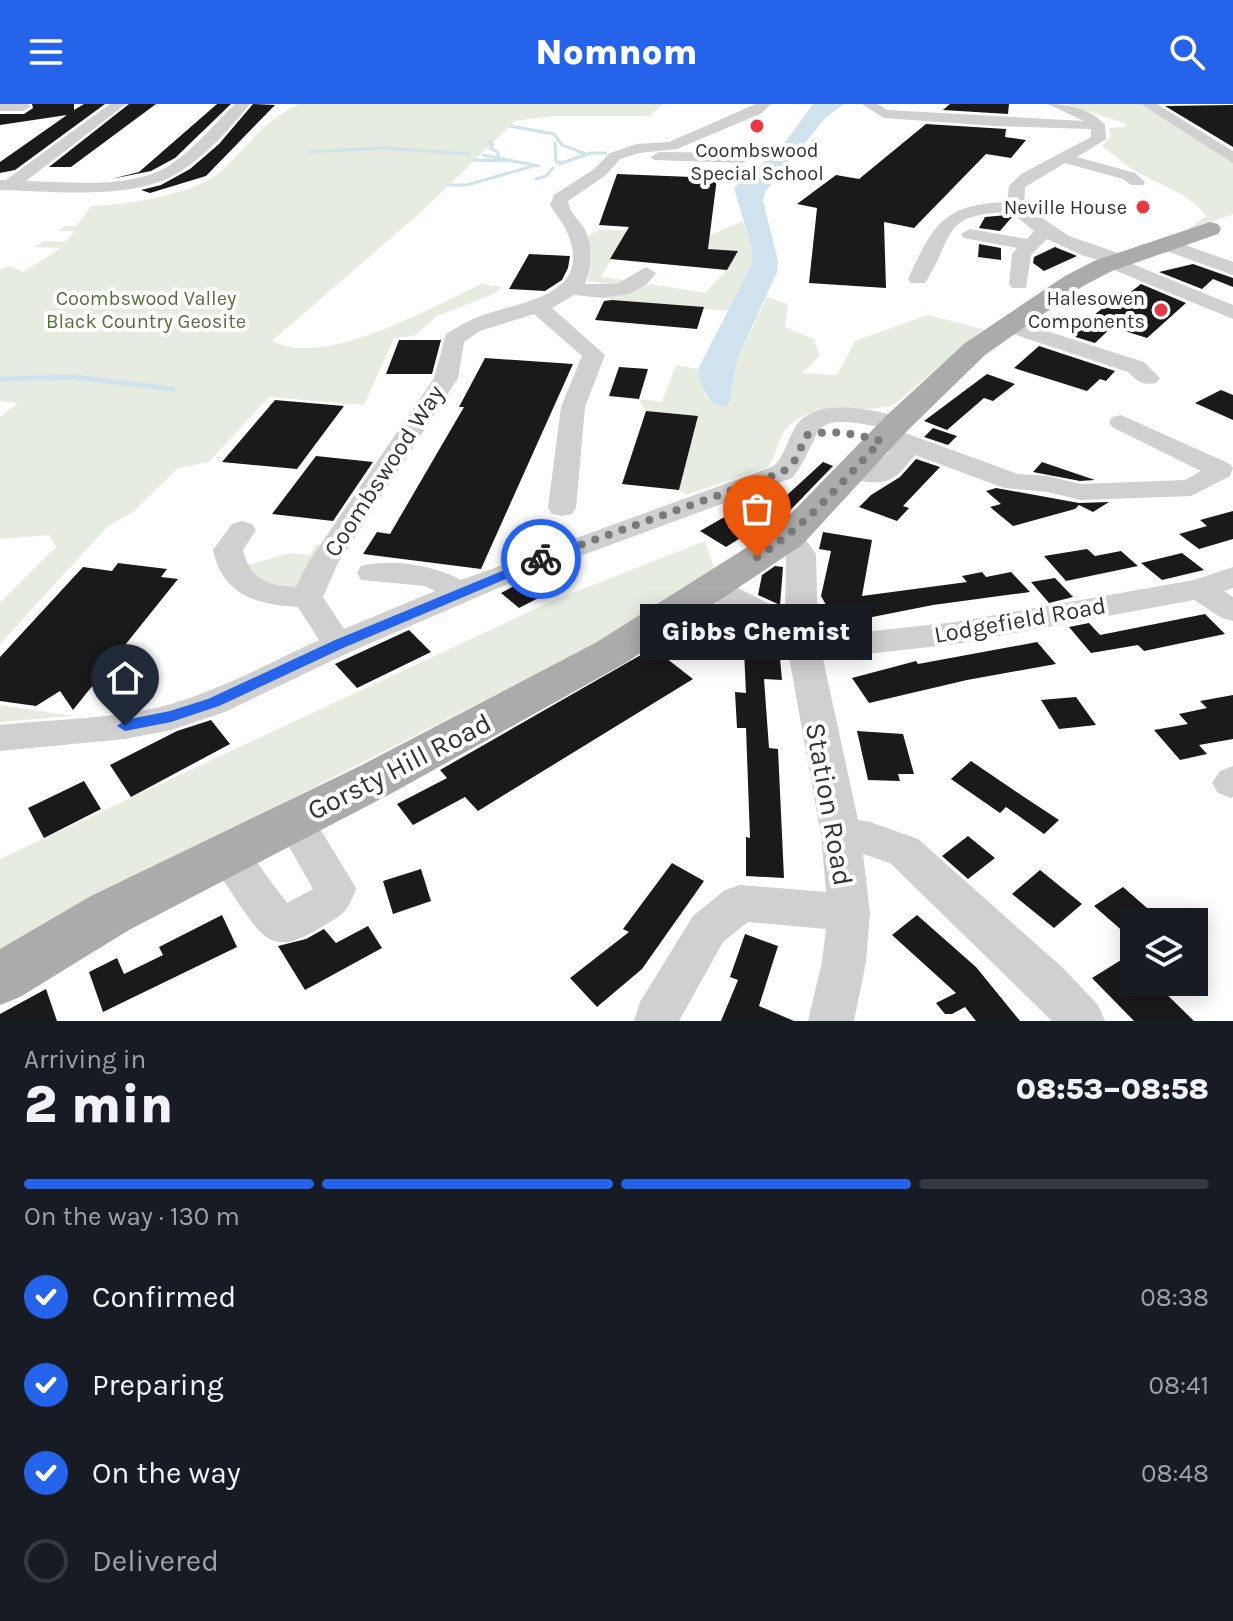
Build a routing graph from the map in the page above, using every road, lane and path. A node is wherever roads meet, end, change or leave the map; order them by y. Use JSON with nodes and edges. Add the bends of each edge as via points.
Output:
{"nodes":[{"id":1,"x":119,"y":104,"type":"edge"},
{"id":2,"x":243,"y":104,"type":"edge"},
{"id":3,"x":764,"y":104,"type":"edge"},
{"id":4,"x":869,"y":104,"type":"edge"},
{"id":5,"x":1055,"y":104,"type":"edge"},
{"id":6,"x":1148,"y":104,"type":"edge"},
{"id":7,"x":1098,"y":125,"type":"junction"},
{"id":8,"x":626,"y":152,"type":"junction"},
{"id":9,"x":743,"y":158,"type":"dead end"},
{"id":10,"x":1063,"y":158,"type":"junction"},
{"id":11,"x":1233,"y":158,"type":"edge"},
{"id":12,"x":1137,"y":182,"type":"dead end"},
{"id":13,"x":7,"y":191,"type":"edge"},
{"id":14,"x":1015,"y":207,"type":"junction"},
{"id":15,"x":1233,"y":220,"type":"edge"},
{"id":16,"x":1210,"y":229,"type":"junction"},
{"id":17,"x":970,"y":234,"type":"dead end"},
{"id":18,"x":1038,"y":238,"type":"junction"},
{"id":19,"x":1136,"y":255,"type":"junction"},
{"id":20,"x":1233,"y":266,"type":"edge"},
{"id":21,"x":646,"y":273,"type":"dead end"},
{"id":22,"x":918,"y":279,"type":"dead end"},
{"id":23,"x":1019,"y":284,"type":"dead end"},
{"id":24,"x":572,"y":289,"type":"junction"},
{"id":25,"x":538,"y":306,"type":"junction"},
{"id":26,"x":1233,"y":313,"type":"edge"},
{"id":27,"x":1012,"y":323,"type":"junction"},
{"id":28,"x":1118,"y":352,"type":"dead end"},
{"id":29,"x":1148,"y":378,"type":"dead end"},
{"id":30,"x":1121,"y":422,"type":"dead end"},
{"id":31,"x":888,"y":433,"type":"junction"},
{"id":32,"x":562,"y":508,"type":"dead end"},
{"id":33,"x":242,"y":530,"type":"dead end"},
{"id":34,"x":789,"y":537,"type":"junction"},
{"id":35,"x":372,"y":573,"type":"dead end"},
{"id":36,"x":1233,"y":577,"type":"edge"},
{"id":37,"x":711,"y":587,"type":"junction"},
{"id":38,"x":1199,"y":589,"type":"junction"},
{"id":39,"x":459,"y":592,"type":"junction"},
{"id":40,"x":307,"y":597,"type":"junction"},
{"id":41,"x":1233,"y":611,"type":"edge"},
{"id":42,"x":803,"y":642,"type":"junction"},
{"id":43,"x":338,"y":644,"type":"junction"},
{"id":44,"x":10,"y":741,"type":"edge"},
{"id":45,"x":294,"y":820,"type":"junction"},
{"id":46,"x":841,"y":835,"type":"junction"},
{"id":47,"x":229,"y":856,"type":"junction"},
{"id":48,"x":849,"y":913,"type":"junction"},
{"id":49,"x":0,"y":979,"type":"edge"},
{"id":50,"x":656,"y":1018,"type":"dead end"},
{"id":51,"x":831,"y":1021,"type":"edge"},
{"id":52,"x":1082,"y":1021,"type":"edge"}],
"edges":[{"from":1,"to":13,"type":"street"},
{"from":2,"to":13,"type":"street","via":[[175,168],[155,178]]},
{"from":3,"to":8,"type":"street","via":[[672,146]]},
{"from":4,"to":7,"type":"street","via":[[884,114],[1045,130]]},
{"from":5,"to":7,"type":"street"},
{"from":6,"to":11,"type":"street"},
{"from":7,"to":10,"type":"street","via":[[1099,139]]},
{"from":8,"to":9,"type":"street","via":[[645,157]]},
{"from":8,"to":24,"type":"street","via":[[560,199],[583,254]]},
{"from":10,"to":12,"type":"street"},
{"from":10,"to":14,"type":"street","via":[[1017,186]]},
{"from":14,"to":18,"type":"street"},
{"from":14,"to":22,"type":"street","via":[[966,209],[937,233]]},
{"from":15,"to":16,"type":"main road"},
{"from":16,"to":19,"type":"main road"},
{"from":16,"to":19,"type":"main road"},
{"from":17,"to":18,"type":"street"},
{"from":18,"to":19,"type":"street"},
{"from":18,"to":23,"type":"street","via":[[1022,254]]},
{"from":19,"to":20,"type":"street"},
{"from":19,"to":26,"type":"street"},
{"from":19,"to":27,"type":"main road","name":"Gorsty Hill Road"},
{"from":21,"to":24,"type":"street","via":[[623,290]]},
{"from":24,"to":25,"type":"street","name":"Coombswood Way","via":[[561,299]]},
{"from":25,"to":32,"type":"street","via":[[594,355],[573,407]]},
{"from":25,"to":40,"type":"street","name":"Coombswood Way","via":[[477,322],[454,339],[446,378],[323,563]]},
{"from":27,"to":28,"type":"street"},
{"from":27,"to":29,"type":"street","via":[[1136,367]]},
{"from":27,"to":31,"type":"main road","name":"Gorsty Hill Road","via":[[975,349]]},
{"from":30,"to":31,"type":"street","via":[[1221,470],[1191,488],[1080,492],[1014,482]]},
{"from":31,"to":34,"type":"main road","name":"Gorsty Hill Road"},
{"from":31,"to":39,"type":"street","via":[[807,435],[783,472]]},
{"from":33,"to":40,"type":"street","via":[[228,550],[236,576],[274,597]]},
{"from":34,"to":37,"type":"main road","name":"Gorsty Hill Road"},
{"from":34,"to":42,"type":"street","name":"Station Road","via":[[801,554]]},
{"from":35,"to":39,"type":"street","via":[[432,577]]},
{"from":36,"to":38,"type":"street","name":"Lodgefield Road"},
{"from":37,"to":42,"type":"street"},
{"from":37,"to":45,"type":"main road","name":"Gorsty Hill Road","via":[[610,653]]},
{"from":38,"to":41,"type":"street"},
{"from":38,"to":42,"type":"street","name":"Lodgefield Road","via":[[956,633]]},
{"from":39,"to":43,"type":"street"},
{"from":40,"to":43,"type":"street"},
{"from":42,"to":46,"type":"street","name":"Station Road"},
{"from":43,"to":44,"type":"street","via":[[171,717]]},
{"from":45,"to":47,"type":"main road","name":"Gorsty Hill Road"},
{"from":45,"to":47,"type":"street","via":[[335,888],[331,900],[291,923],[276,922]]},
{"from":46,"to":48,"type":"street","name":"Station Road"},
{"from":46,"to":52,"type":"street","via":[[870,838],[904,851]]},
{"from":47,"to":49,"type":"main road","name":"Gorsty Hill Road","via":[[110,913]]},
{"from":48,"to":50,"type":"street","via":[[740,903],[708,929]]},
{"from":48,"to":51,"type":"street","name":"Station Road"}]}
